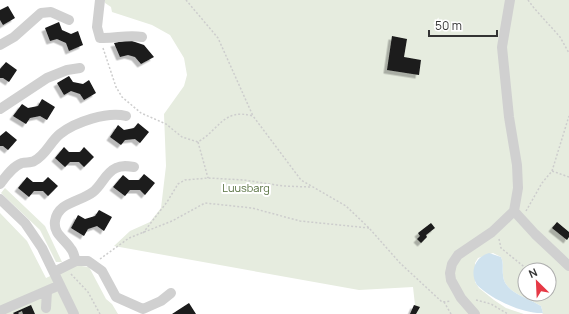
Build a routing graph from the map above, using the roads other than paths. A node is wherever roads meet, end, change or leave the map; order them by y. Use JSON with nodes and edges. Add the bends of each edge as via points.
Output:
{"nodes":[{"id":1,"x":510,"y":0,"type":"edge"},
{"id":2,"x":100,"y":4,"type":"edge"},
{"id":3,"x":69,"y":20,"type":"dead end"},
{"id":4,"x":142,"y":37,"type":"dead end"},
{"id":5,"x":0,"y":45,"type":"edge"},
{"id":6,"x":80,"y":68,"type":"dead end"},
{"id":7,"x":0,"y":109,"type":"edge"},
{"id":8,"x":126,"y":116,"type":"dead end"},
{"id":9,"x":134,"y":167,"type":"dead end"},
{"id":10,"x":0,"y":184,"type":"edge"},
{"id":11,"x":0,"y":199,"type":"edge"},
{"id":12,"x":514,"y":211,"type":"junction"},
{"id":13,"x":76,"y":261,"type":"junction"},
{"id":14,"x":569,"y":266,"type":"edge"},
{"id":15,"x":54,"y":272,"type":"junction"},
{"id":16,"x":60,"y":285,"type":"junction"},
{"id":17,"x":47,"y":291,"type":"junction"},
{"id":18,"x":171,"y":292,"type":"dead end"},
{"id":19,"x":46,"y":308,"type":"dead end"},
{"id":20,"x":0,"y":311,"type":"edge"},
{"id":21,"x":74,"y":314,"type":"edge"},
{"id":22,"x":475,"y":314,"type":"edge"}],
"edges":[{"from":1,"to":12,"type":"street","via":[[502,47],[517,165],[518,188]]},
{"from":2,"to":4,"type":"street","via":[[97,27],[100,38],[131,35]]},
{"from":3,"to":5,"type":"street","via":[[51,12],[41,13],[14,37]]},
{"from":6,"to":7,"type":"street","via":[[47,78]]},
{"from":8,"to":10,"type":"street","via":[[119,114],[88,120],[60,134],[34,162],[22,163],[12,169]]},
{"from":9,"to":13,"type":"street","via":[[117,168],[108,174],[94,192],[60,210],[55,219],[55,228],[62,240],[72,249]]},
{"from":11,"to":15,"type":"street","via":[[25,223]]},
{"from":12,"to":14,"type":"street"},
{"from":12,"to":22,"type":"street","via":[[492,232],[458,255],[452,264],[451,280],[461,298]]},
{"from":13,"to":15,"type":"street"},
{"from":13,"to":18,"type":"street","via":[[88,261],[102,271],[116,297],[143,309],[161,302]]},
{"from":15,"to":16,"type":"street"},
{"from":16,"to":17,"type":"street"},
{"from":16,"to":21,"type":"street"},
{"from":17,"to":19,"type":"street"},
{"from":17,"to":20,"type":"street"}]}
